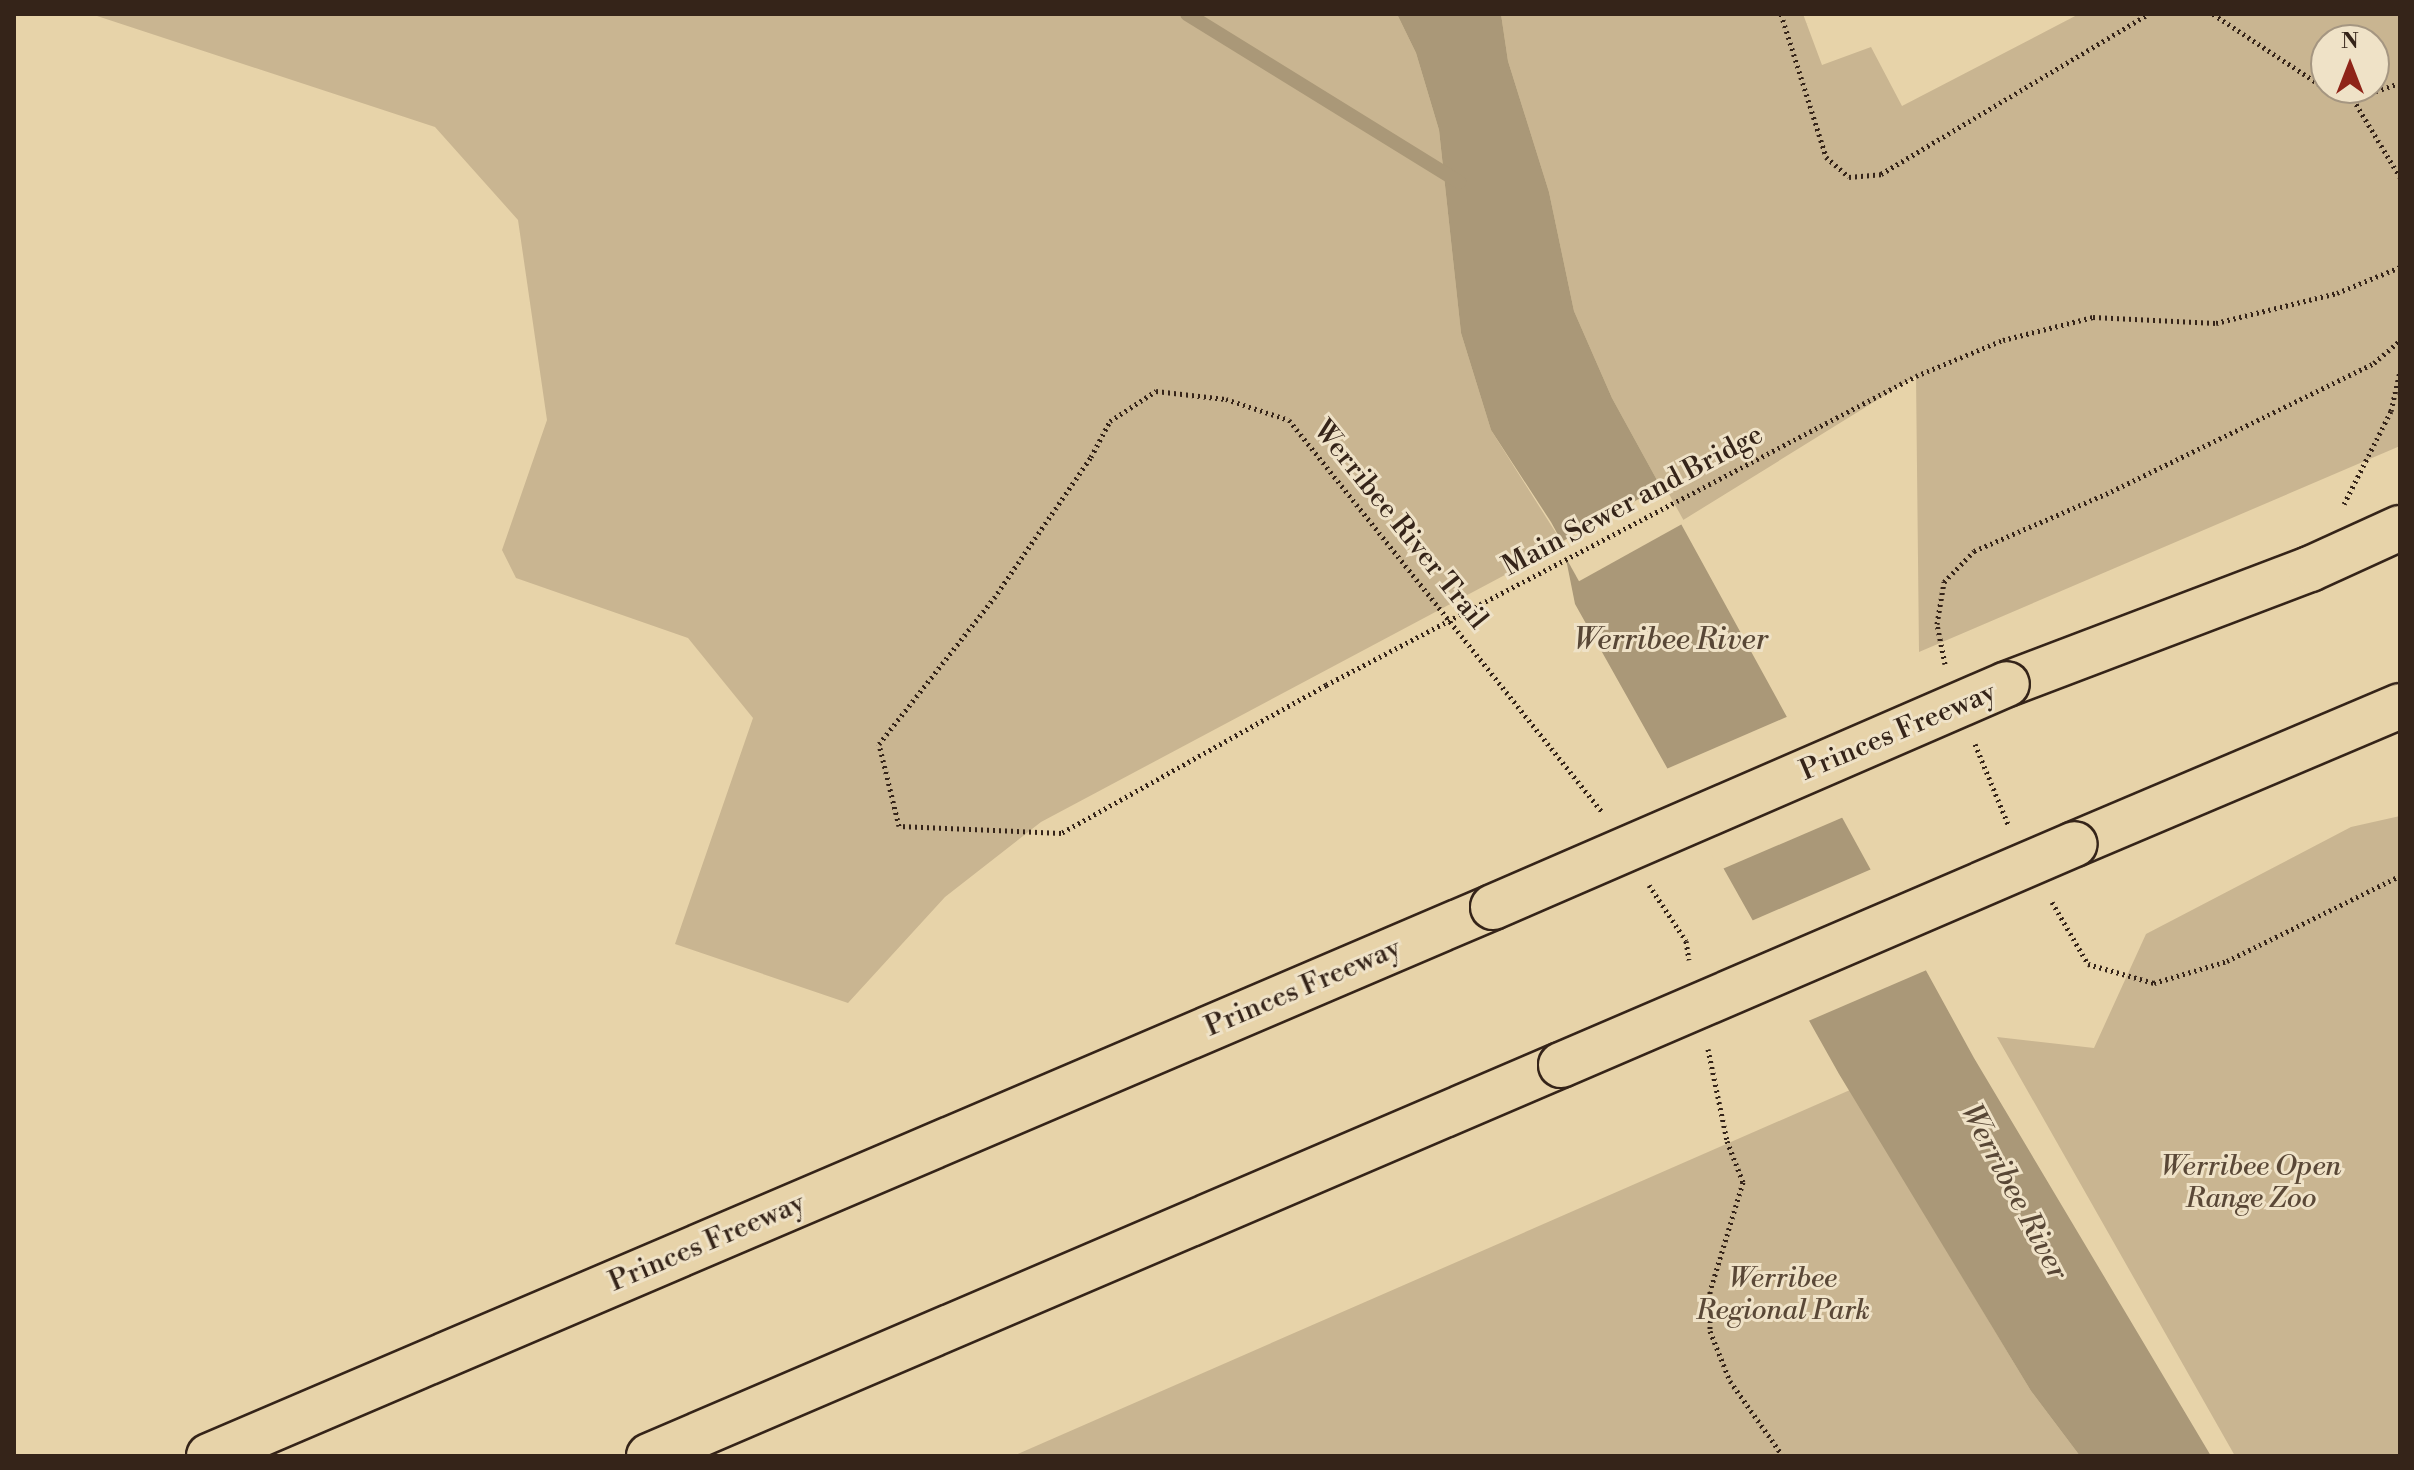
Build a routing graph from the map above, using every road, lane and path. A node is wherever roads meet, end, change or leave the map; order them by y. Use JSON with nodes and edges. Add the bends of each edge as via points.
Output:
{"nodes":[{"id":1,"x":1781,"y":14,"type":"edge"},
{"id":2,"x":2148,"y":14,"type":"edge"},
{"id":3,"x":2213,"y":14,"type":"edge"},
{"id":4,"x":2310,"y":78,"type":"edge"},
{"id":5,"x":2356,"y":104,"type":"edge"},
{"id":6,"x":2400,"y":177,"type":"edge"},
{"id":7,"x":2400,"y":267,"type":"edge"},
{"id":8,"x":2400,"y":340,"type":"edge"},
{"id":9,"x":2400,"y":371,"type":"edge"},
{"id":10,"x":2400,"y":528,"type":"edge"},
{"id":11,"x":2310,"y":569,"type":"junction"},
{"id":12,"x":1947,"y":670,"type":"dead end"},
{"id":13,"x":1326,"y":685,"type":"joint"},
{"id":14,"x":2400,"y":706,"type":"edge"},
{"id":15,"x":1968,"y":729,"type":"dead end"},
{"id":16,"x":1609,"y":823,"type":"dead end"},
{"id":17,"x":2011,"y":830,"type":"dead end"},
{"id":18,"x":1643,"y":876,"type":"dead end"},
{"id":19,"x":2400,"y":876,"type":"edge"},
{"id":20,"x":2049,"y":897,"type":"dead end"},
{"id":21,"x":1692,"y":972,"type":"dead end"},
{"id":22,"x":1705,"y":1034,"type":"dead end"},
{"id":23,"x":209,"y":1456,"type":"edge"},
{"id":24,"x":649,"y":1456,"type":"edge"},
{"id":25,"x":1783,"y":1456,"type":"edge"}],
"edges":[{"from":1,"to":2,"type":"path","via":[[1826,157],[1849,177],[1881,174]]},
{"from":3,"to":4,"type":"path"},
{"from":5,"to":6,"type":"path"},
{"from":7,"to":13,"type":"path","name":"Main Sewer and Bridge","bridge":true,"via":[[2337,293],[2216,323],[2093,317],[2003,340],[1916,376]]},
{"from":8,"to":12,"type":"path","via":[[2374,363],[2106,494],[1974,551],[1944,582],[1937,624]]},
{"from":9,"to":11,"type":"path","via":[[2391,411]]},
{"from":10,"to":11,"type":"highway","name":"Princes Freeway"},
{"from":11,"to":23,"type":"highway","name":"Princes Freeway","bridge":true,"via":[[2007,684]]},
{"from":13,"to":16,"type":"path","name":"Werribee River Trail","via":[[1061,833],[899,826],[879,744],[994,598],[1110,421],[1156,391],[1226,399],[1289,420]]},
{"from":14,"to":24,"type":"highway","bridge":true},
{"from":15,"to":17,"type":"path"},
{"from":18,"to":21,"type":"path","via":[[1686,941]]},
{"from":19,"to":20,"type":"path","via":[[2227,961],[2154,983],[2088,964]]},
{"from":22,"to":25,"type":"path","via":[[1727,1141],[1743,1182],[1710,1291],[1710,1331],[1730,1381]]}]}
